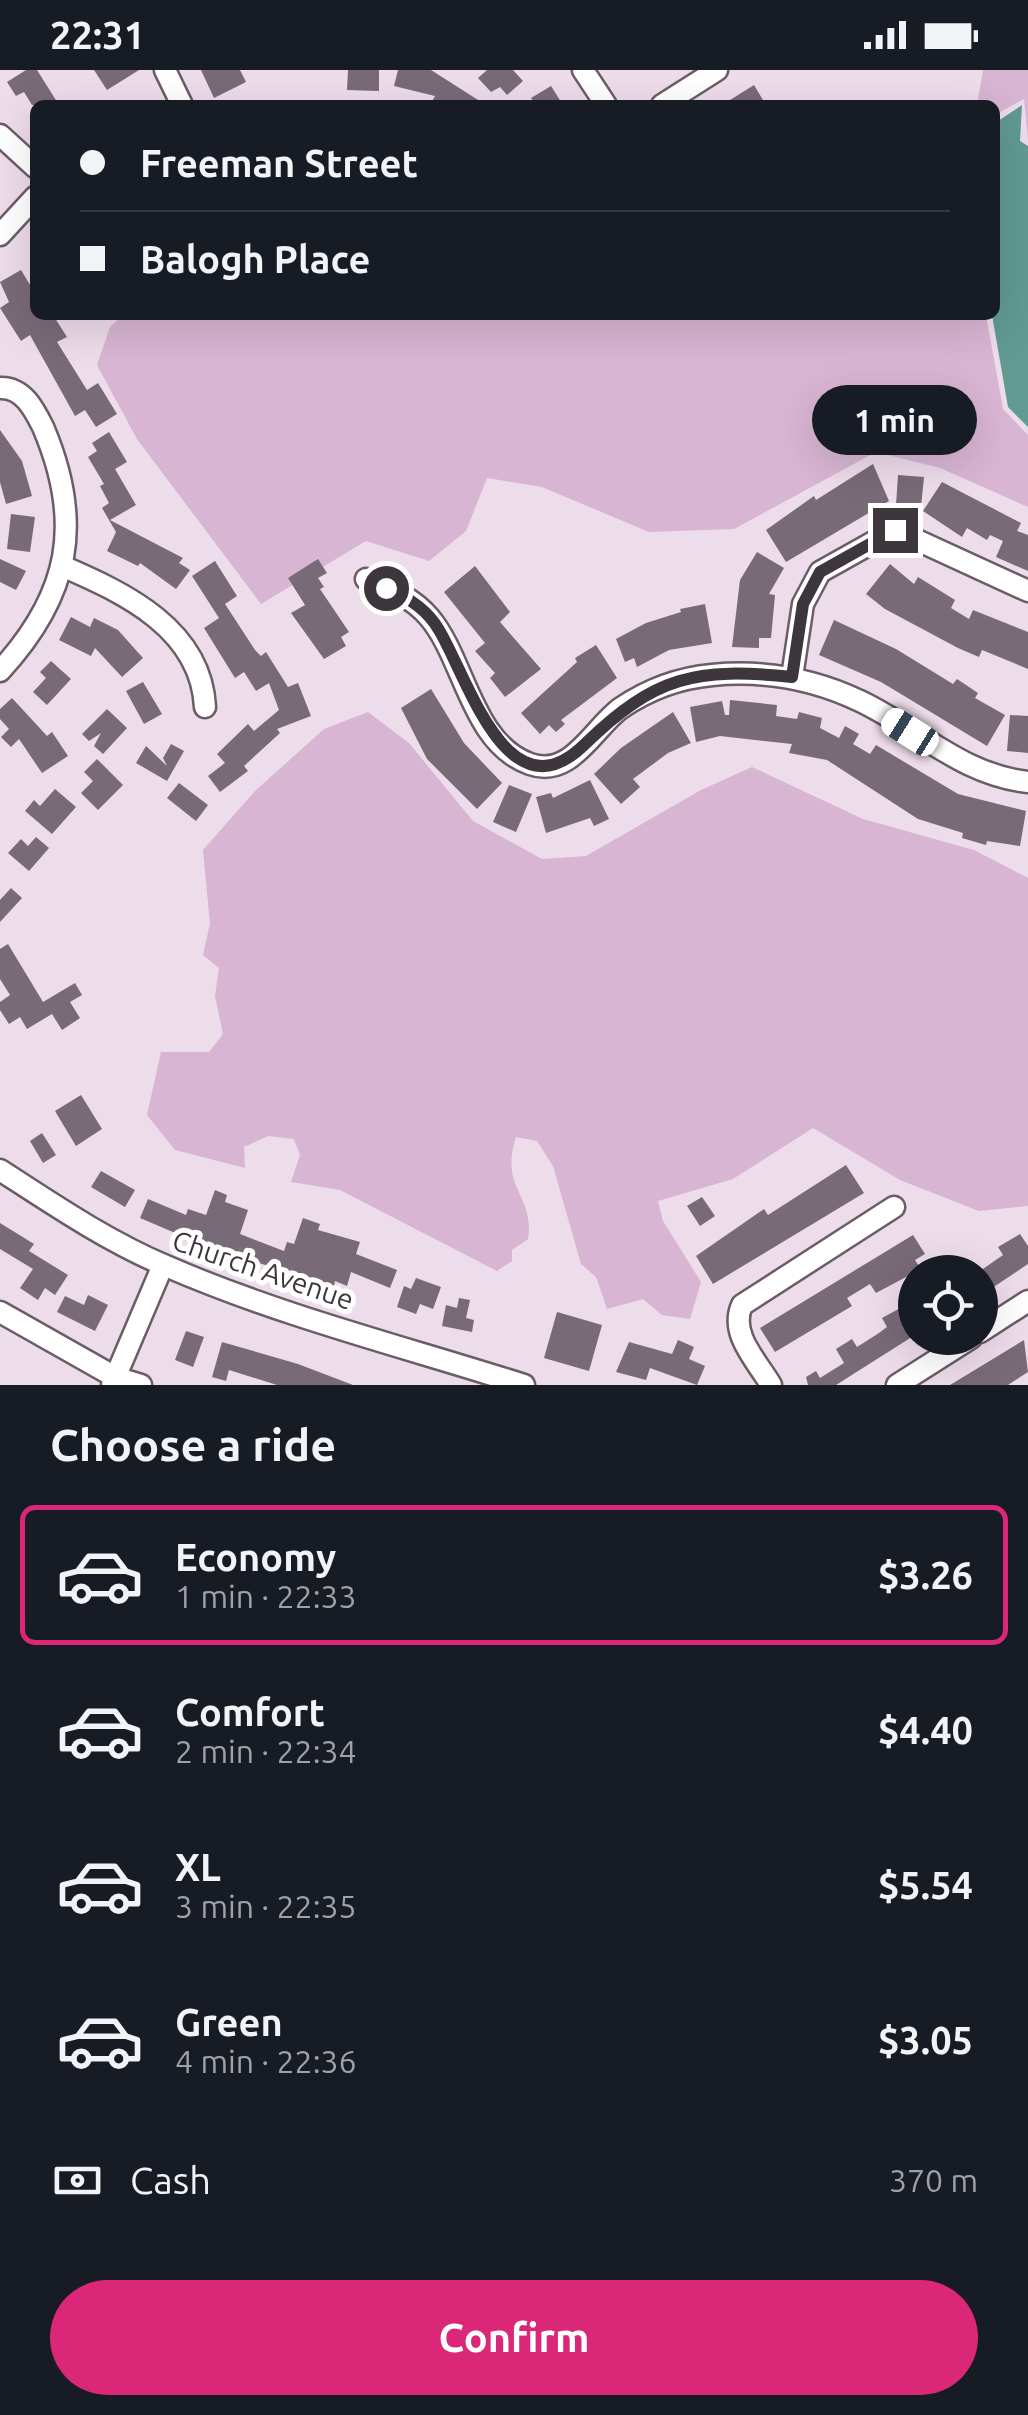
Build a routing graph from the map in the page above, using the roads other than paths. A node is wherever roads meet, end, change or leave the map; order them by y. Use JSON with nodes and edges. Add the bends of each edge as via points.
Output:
{"nodes":[{"id":1,"x":165,"y":70,"type":"edge"},
{"id":2,"x":583,"y":70,"type":"edge"},
{"id":3,"x":717,"y":70,"type":"edge"},
{"id":4,"x":180,"y":100,"type":"edge"},
{"id":5,"x":603,"y":100,"type":"edge"},
{"id":6,"x":670,"y":100,"type":"edge"},
{"id":7,"x":0,"y":136,"type":"edge"},
{"id":8,"x":30,"y":163,"type":"edge"},
{"id":9,"x":30,"y":202,"type":"edge"},
{"id":10,"x":0,"y":235,"type":"edge"},
{"id":11,"x":0,"y":388,"type":"edge"},
{"id":12,"x":62,"y":566,"type":"junction"},
{"id":13,"x":366,"y":578,"type":"dead end"},
{"id":14,"x":1028,"y":592,"type":"edge"},
{"id":15,"x":0,"y":672,"type":"edge"},
{"id":16,"x":792,"y":677,"type":"junction"},
{"id":17,"x":205,"y":707,"type":"dead end"},
{"id":18,"x":1028,"y":782,"type":"edge"},
{"id":19,"x":0,"y":1170,"type":"edge"},
{"id":20,"x":894,"y":1207,"type":"dead end"},
{"id":21,"x":163,"y":1266,"type":"junction"},
{"id":22,"x":1028,"y":1301,"type":"edge"},
{"id":23,"x":0,"y":1312,"type":"edge"},
{"id":24,"x":998,"y":1320,"type":"edge"},
{"id":25,"x":944,"y":1355,"type":"edge"},
{"id":26,"x":114,"y":1381,"type":"edge"},
{"id":27,"x":141,"y":1385,"type":"edge"},
{"id":28,"x":524,"y":1385,"type":"edge"},
{"id":29,"x":772,"y":1385,"type":"edge"},
{"id":30,"x":897,"y":1385,"type":"edge"}],
"edges":[{"from":1,"to":4,"type":"street"},
{"from":2,"to":5,"type":"street"},
{"from":3,"to":6,"type":"street"},
{"from":7,"to":8,"type":"street"},
{"from":9,"to":10,"type":"street"},
{"from":11,"to":12,"type":"street","via":[[23,396],[36,411],[56,460],[68,524]]},
{"from":12,"to":15,"type":"street","via":[[48,607]]},
{"from":12,"to":17,"type":"street","via":[[125,594],[166,626],[204,678]]},
{"from":13,"to":16,"type":"street","via":[[408,596],[427,614],[471,700],[496,736],[528,764],[547,767],[569,759],[617,711],[673,682],[743,672]]},
{"from":14,"to":16,"type":"street","via":[[895,530],[820,572],[803,604]]},
{"from":16,"to":18,"type":"street","via":[[859,700],[978,771]]},
{"from":19,"to":21,"type":"street","name":"Church Avenue"},
{"from":20,"to":29,"type":"street","via":[[750,1296],[738,1314],[741,1337]]},
{"from":21,"to":26,"type":"street"},
{"from":21,"to":28,"type":"street","name":"Church Avenue"},
{"from":22,"to":24,"type":"street"},
{"from":23,"to":26,"type":"street"},
{"from":25,"to":30,"type":"street"},
{"from":26,"to":27,"type":"street"}]}
